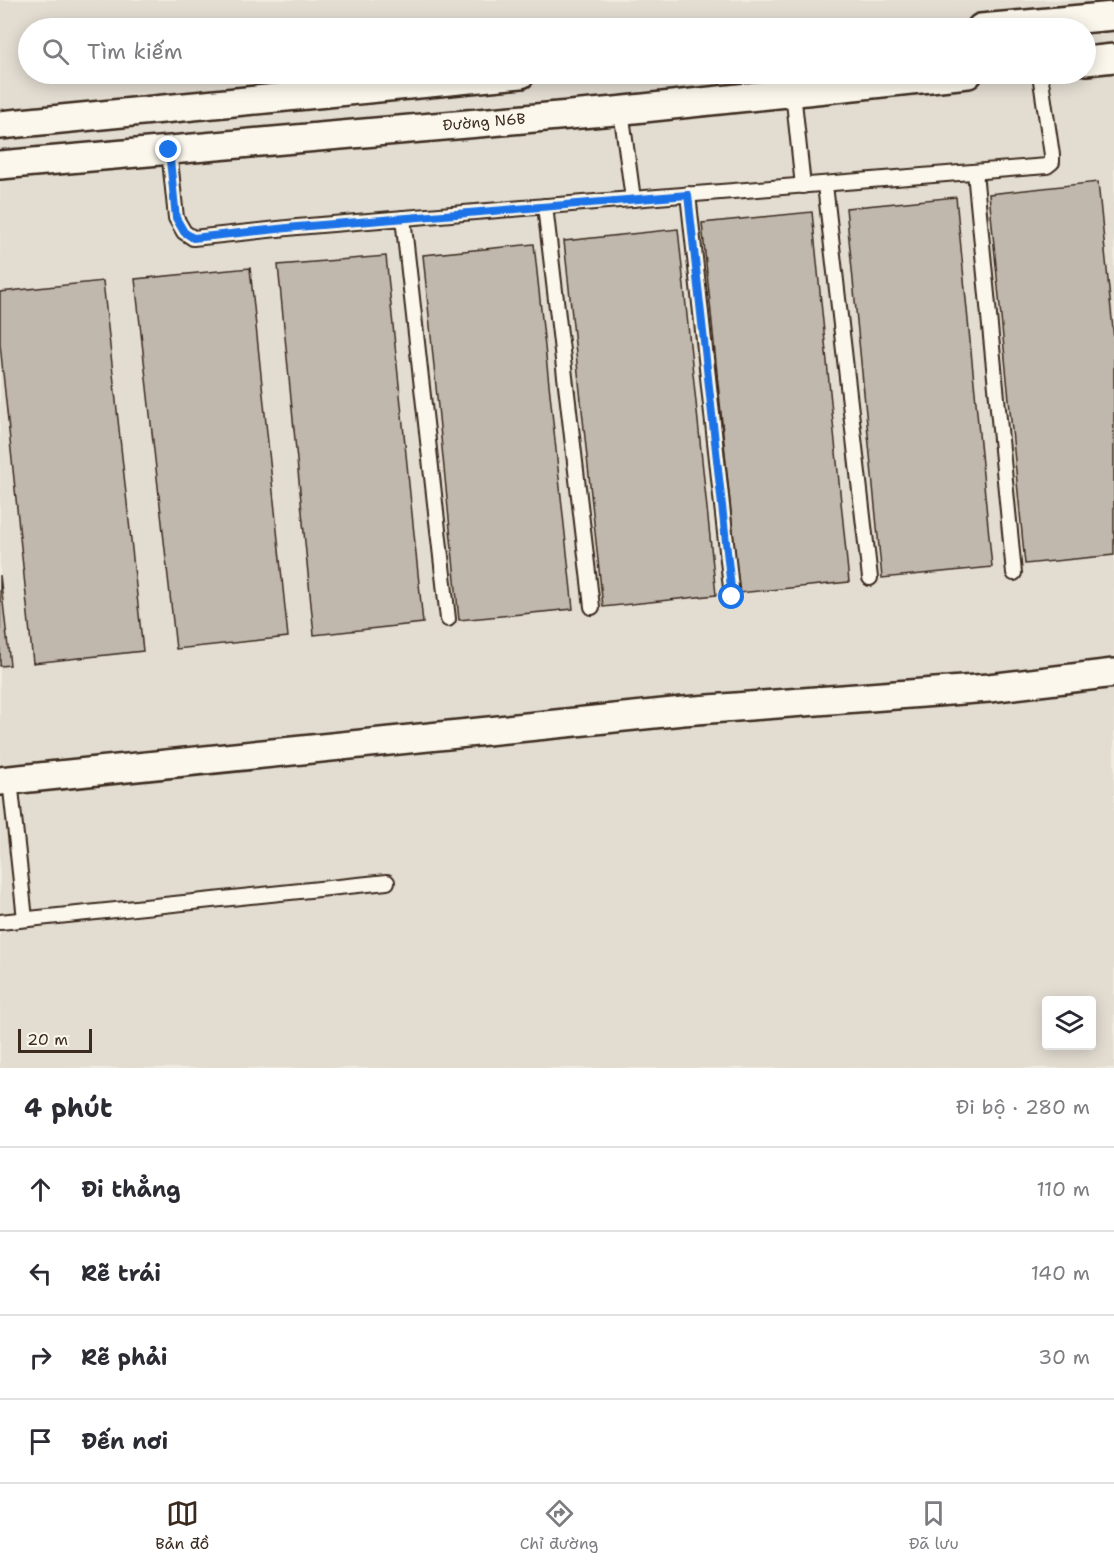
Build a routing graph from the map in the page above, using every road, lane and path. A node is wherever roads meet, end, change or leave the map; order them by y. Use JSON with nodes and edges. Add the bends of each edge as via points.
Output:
{"nodes":[{"id":1,"x":1114,"y":16,"type":"edge"},
{"id":2,"x":1092,"y":18,"type":"edge"},
{"id":3,"x":1114,"y":58,"type":"edge"},
{"id":4,"x":1096,"y":60,"type":"edge"},
{"id":5,"x":419,"y":84,"type":"edge"},
{"id":6,"x":871,"y":84,"type":"edge"},
{"id":7,"x":1041,"y":84,"type":"edge"},
{"id":8,"x":793,"y":92,"type":"junction"},
{"id":9,"x":621,"y":110,"type":"junction"},
{"id":10,"x":0,"y":125,"type":"edge"},
{"id":11,"x":169,"y":150,"type":"junction"},
{"id":12,"x":0,"y":165,"type":"edge"},
{"id":13,"x":975,"y":172,"type":"junction"},
{"id":14,"x":825,"y":185,"type":"junction"},
{"id":15,"x":803,"y":186,"type":"junction"},
{"id":16,"x":688,"y":195,"type":"junction"},
{"id":17,"x":633,"y":199,"type":"junction"},
{"id":18,"x":545,"y":206,"type":"junction"},
{"id":19,"x":403,"y":218,"type":"junction"},
{"id":20,"x":1014,"y":573,"type":"dead end"},
{"id":21,"x":870,"y":578,"type":"dead end"},
{"id":22,"x":732,"y":597,"type":"dead end"},
{"id":23,"x":592,"y":607,"type":"dead end"},
{"id":24,"x":448,"y":619,"type":"dead end"},
{"id":25,"x":1114,"y":673,"type":"edge"},
{"id":26,"x":5,"y":780,"type":"edge"},
{"id":27,"x":387,"y":882,"type":"dead end"},
{"id":28,"x":25,"y":920,"type":"junction"},
{"id":29,"x":0,"y":922,"type":"edge"}],
"edges":[{"from":1,"to":2,"type":"street"},
{"from":3,"to":4,"type":"street"},
{"from":5,"to":10,"type":"street"},
{"from":6,"to":8,"type":"street","name":"Đường N6B"},
{"from":7,"to":13,"type":"lane","via":[[1052,162],[1047,166]]},
{"from":8,"to":9,"type":"street","name":"Đường N6B"},
{"from":8,"to":15,"type":"lane"},
{"from":9,"to":11,"type":"street","name":"Đường N6B"},
{"from":9,"to":17,"type":"lane"},
{"from":11,"to":12,"type":"street","name":"Đường N6B"},
{"from":11,"to":19,"type":"lane","via":[[176,218],[193,238]]},
{"from":13,"to":14,"type":"lane"},
{"from":13,"to":20,"type":"lane"},
{"from":14,"to":15,"type":"lane"},
{"from":14,"to":21,"type":"lane"},
{"from":15,"to":16,"type":"lane"},
{"from":16,"to":17,"type":"lane"},
{"from":16,"to":22,"type":"lane"},
{"from":17,"to":18,"type":"lane"},
{"from":18,"to":19,"type":"lane"},
{"from":18,"to":23,"type":"lane"},
{"from":19,"to":24,"type":"lane"},
{"from":25,"to":26,"type":"street","via":[[989,688],[684,711]]},
{"from":26,"to":28,"type":"lane"},
{"from":27,"to":28,"type":"lane"},
{"from":28,"to":29,"type":"lane"}]}
